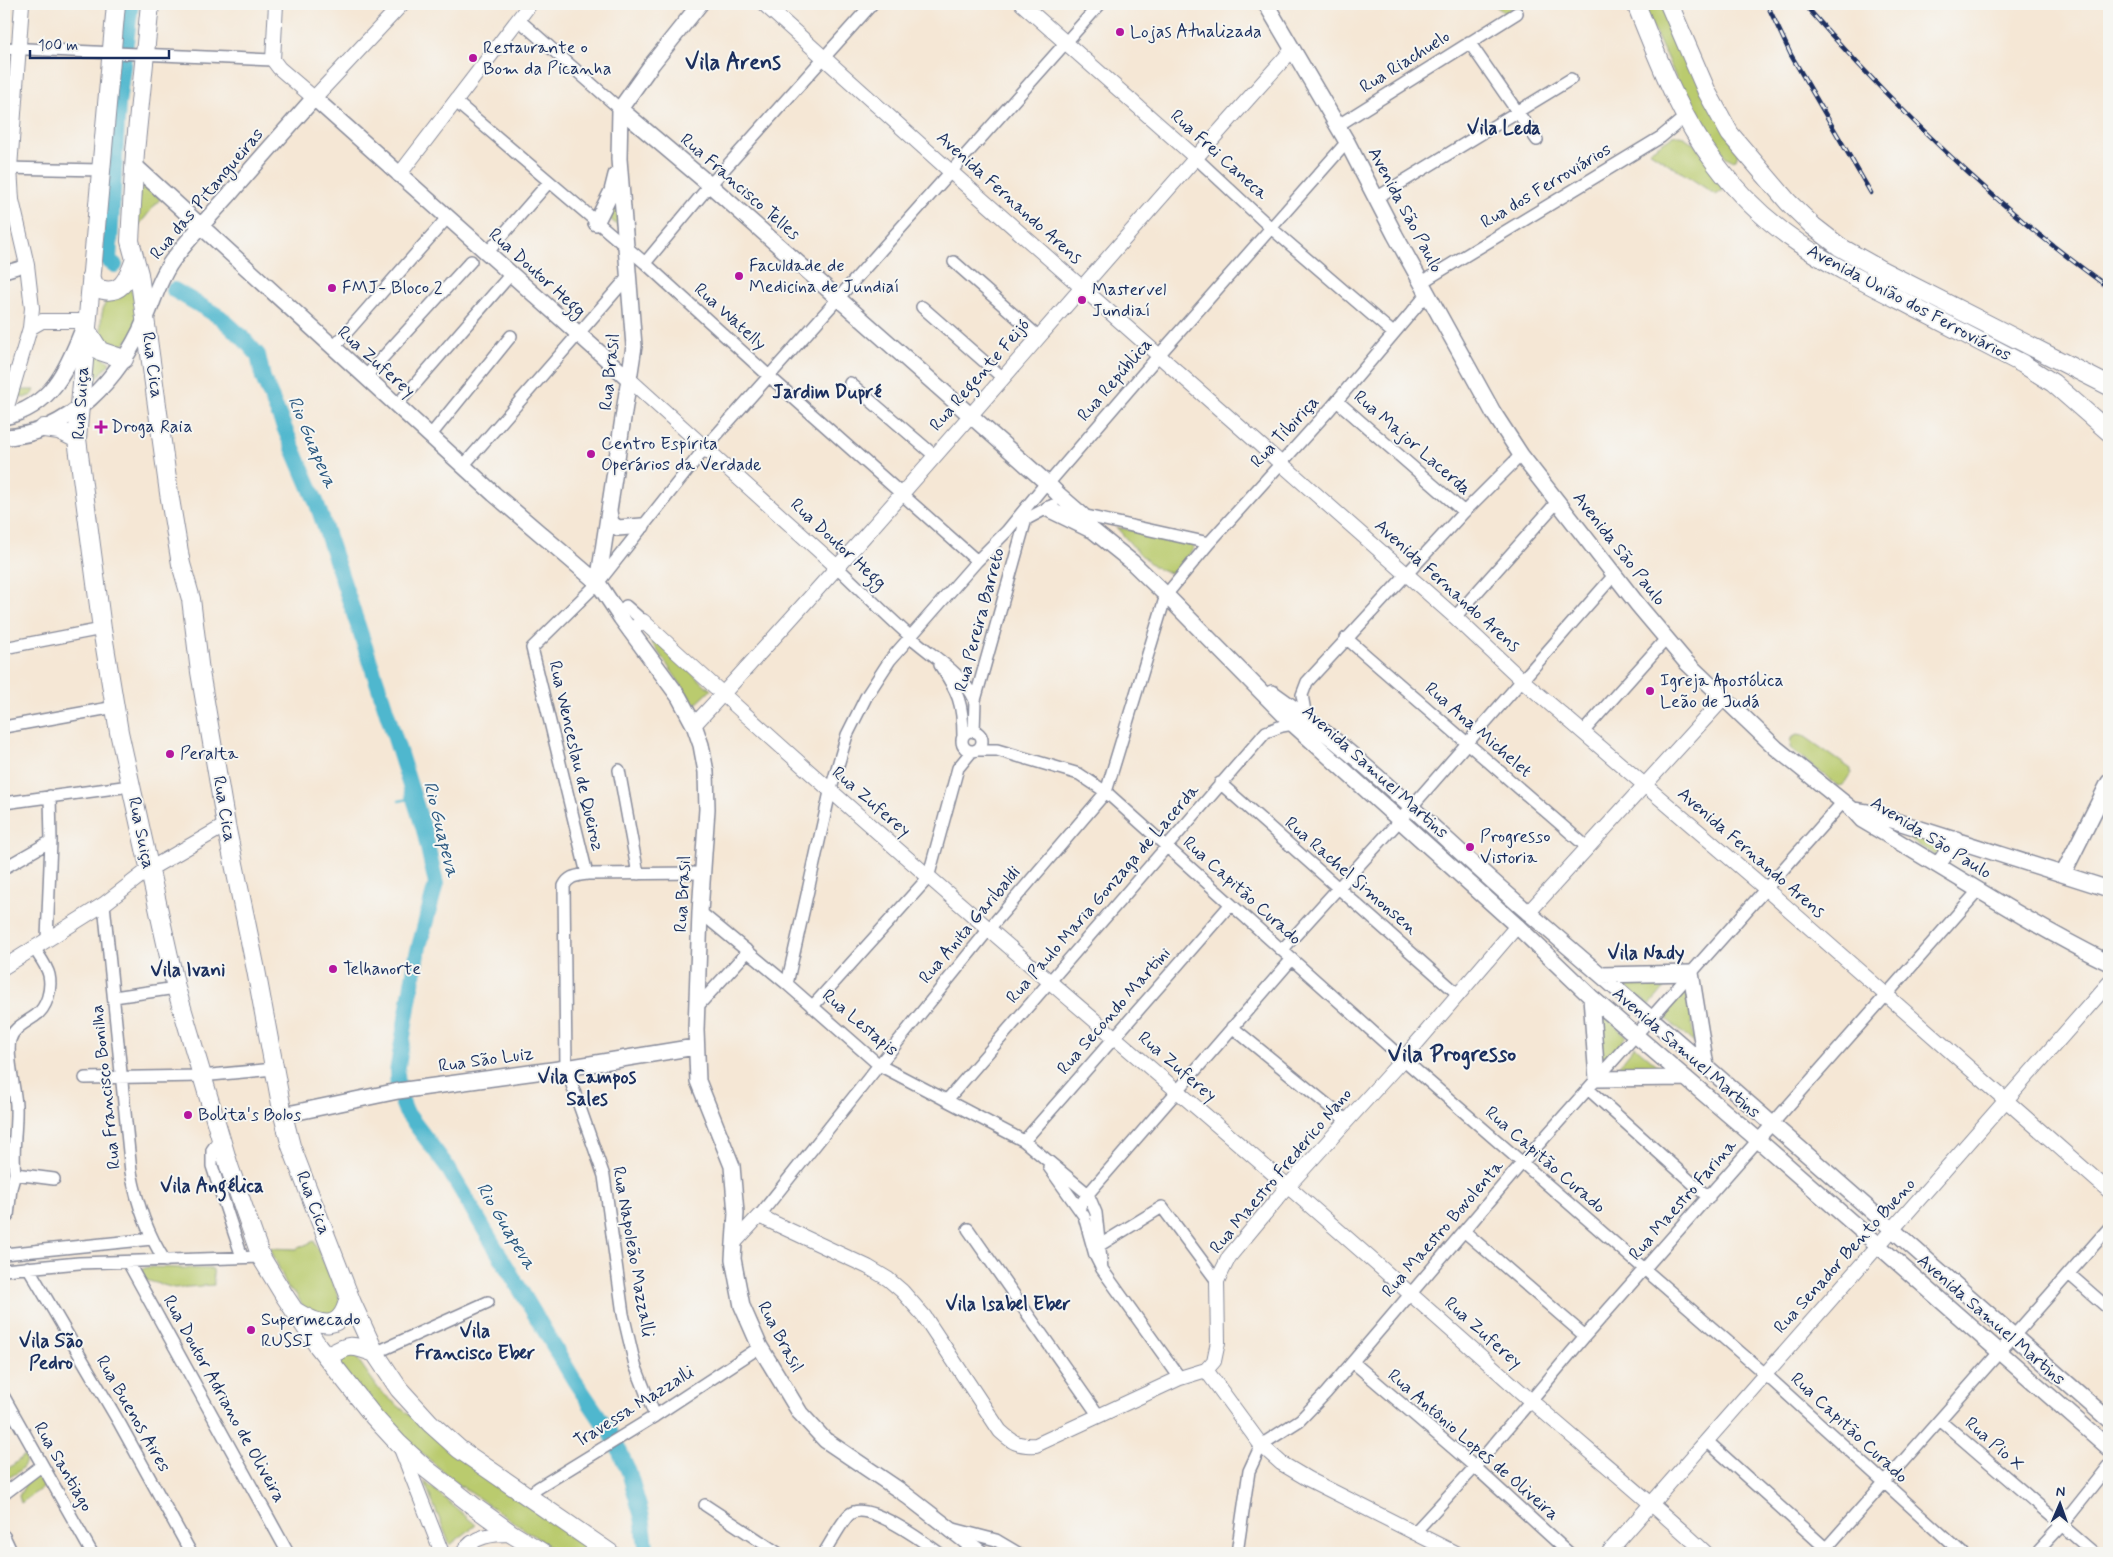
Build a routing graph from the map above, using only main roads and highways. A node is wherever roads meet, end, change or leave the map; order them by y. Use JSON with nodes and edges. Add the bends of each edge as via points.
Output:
{"nodes":[{"id":1,"x":116,"y":4,"type":"edge"},
{"id":2,"x":150,"y":4,"type":"edge"},
{"id":3,"x":700,"y":4,"type":"edge"},
{"id":4,"x":1266,"y":4,"type":"edge"},
{"id":5,"x":1636,"y":4,"type":"edge"},
{"id":6,"x":1669,"y":4,"type":"edge"},
{"id":7,"x":314,"y":98,"type":"joint"},
{"id":8,"x":620,"y":109,"type":"junction"},
{"id":9,"x":1748,"y":157,"type":"junction"},
{"id":10,"x":619,"y":159,"type":"junction"},
{"id":11,"x":1715,"y":163,"type":"junction"},
{"id":12,"x":134,"y":165,"type":"junction"},
{"id":13,"x":596,"y":222,"type":"road end"},
{"id":14,"x":201,"y":226,"type":"junction"},
{"id":15,"x":137,"y":267,"type":"junction"},
{"id":16,"x":91,"y":276,"type":"junction"},
{"id":17,"x":145,"y":320,"type":"junction"},
{"id":18,"x":86,"y":325,"type":"junction"},
{"id":19,"x":124,"y":358,"type":"junction"},
{"id":20,"x":630,"y":380,"type":"junction"},
{"id":21,"x":2109,"y":386,"type":"edge"},
{"id":22,"x":79,"y":408,"type":"junction"},
{"id":23,"x":4,"y":417,"type":"edge"},
{"id":24,"x":44,"y":428,"type":"junction"},
{"id":25,"x":2109,"y":432,"type":"edge"},
{"id":26,"x":4,"y":437,"type":"edge"},
{"id":27,"x":77,"y":439,"type":"junction"},
{"id":28,"x":1048,"y":484,"type":"joint"},
{"id":29,"x":1046,"y":510,"type":"road end"},
{"id":30,"x":609,"y":511,"type":"junction"},
{"id":31,"x":642,"y":526,"type":"road end"},
{"id":32,"x":1091,"y":529,"type":"junction"},
{"id":33,"x":598,"y":583,"type":"junction"},
{"id":34,"x":1300,"y":721,"type":"junction"},
{"id":35,"x":2109,"y":782,"type":"edge"},
{"id":36,"x":1848,"y":806,"type":"junction"},
{"id":37,"x":1956,"y":839,"type":"junction"},
{"id":38,"x":1938,"y":865,"type":"junction"},
{"id":39,"x":2063,"y":874,"type":"junction"},
{"id":40,"x":2109,"y":889,"type":"edge"},
{"id":41,"x":2109,"y":963,"type":"edge"},
{"id":42,"x":1601,"y":975,"type":"junction"},
{"id":43,"x":1591,"y":997,"type":"junction"},
{"id":44,"x":696,"y":1046,"type":"junction"},
{"id":45,"x":1706,"y":1066,"type":"junction"},
{"id":46,"x":1686,"y":1078,"type":"junction"},
{"id":47,"x":283,"y":1116,"type":"junction"},
{"id":48,"x":351,"y":1300,"type":"junction"},
{"id":49,"x":298,"y":1316,"type":"junction"},
{"id":50,"x":375,"y":1353,"type":"junction"},
{"id":51,"x":327,"y":1357,"type":"junction"},
{"id":52,"x":2109,"y":1420,"type":"edge"},
{"id":53,"x":2109,"y":1448,"type":"edge"},
{"id":54,"x":538,"y":1551,"type":"edge"},
{"id":55,"x":610,"y":1553,"type":"edge"},
{"id":56,"x":981,"y":1553,"type":"edge"}],
"edges":[{"from":1,"to":16,"type":"main road","name":"Rua Suiça","via":[[114,54]]},
{"from":2,"to":12,"type":"main road","name":"Rua Cica","via":[[140,56]]},
{"from":3,"to":8,"type":"main road"},
{"from":4,"to":36,"type":"main road","name":"Avenida São Paulo","via":[[1347,142],[1492,412],[1522,455],[1686,662],[1776,748]]},
{"from":5,"to":11,"type":"main road","name":"Avenida União dos Ferroviários","via":[[1660,64],[1686,116]]},
{"from":6,"to":9,"type":"main road","name":"Avenida União dos Ferroviários","via":[[1707,92],[1730,134]]},
{"from":7,"to":14,"type":"main road","name":"Rua das Pitangueiras"},
{"from":7,"to":20,"type":"main road","name":"Rua Doutor Hegg"},
{"from":8,"to":10,"type":"main road"},
{"from":8,"to":28,"type":"main road","name":"Rua Francisco Telles"},
{"from":9,"to":11,"type":"main road","via":[[1734,166]]},
{"from":9,"to":21,"type":"main road","name":"Avenida União dos Ferroviários","via":[[1788,202],[1840,246]]},
{"from":10,"to":13,"type":"main road","via":[[612,191]]},
{"from":10,"to":20,"type":"main road","name":"Rua Brasil","via":[[634,346]]},
{"from":11,"to":25,"type":"main road","name":"Avenida União dos Ferroviários","via":[[1771,224],[1801,246],[2023,364],[2053,383]]},
{"from":12,"to":14,"type":"main road","name":"Rua Zuferey"},
{"from":12,"to":15,"type":"main road","name":"Rua Cica","via":[[130,241]]},
{"from":14,"to":17,"type":"main road","name":"Rua das Pitangueiras","via":[[168,267]]},
{"from":14,"to":33,"type":"main road","name":"Rua Zuferey","via":[[396,406]]},
{"from":15,"to":16,"type":"main road","via":[[123,285],[104,292],[95,287]]},
{"from":15,"to":17,"type":"main road","name":"Rua Cica"},
{"from":16,"to":18,"type":"main road","name":"Rua Suiça"},
{"from":17,"to":19,"type":"main road","name":"Rua das Pitangueiras"},
{"from":17,"to":47,"type":"main road","name":"Rua Cica","via":[[170,493],[191,600],[226,825]]},
{"from":18,"to":19,"type":"main road","via":[[100,351]]},
{"from":18,"to":22,"type":"main road","name":"Rua Suiça"},
{"from":18,"to":23,"type":"main road","via":[[70,364],[54,387],[32,407]]},
{"from":19,"to":22,"type":"main road","name":"Rua das Pitangueiras","via":[[101,388]]},
{"from":20,"to":30,"type":"main road","name":"Rua Brasil"},
{"from":22,"to":24,"type":"main road","name":"Rua das Pitangueiras"},
{"from":22,"to":27,"type":"main road","name":"Rua Suiça"},
{"from":24,"to":26,"type":"main road","name":"Rua das Pitangueiras"},
{"from":24,"to":27,"type":"main road","via":[[59,430]]},
{"from":27,"to":49,"type":"main road","name":"Rua Suiça","via":[[115,707],[176,988],[220,1139],[261,1257]]},
{"from":28,"to":32,"type":"main road","name":"Avenida Samuel Martins","via":[[1082,515]]},
{"from":29,"to":32,"type":"main road"},
{"from":30,"to":31,"type":"main road","via":[[611,522],[618,528]]},
{"from":30,"to":33,"type":"main road","name":"Rua Brasil"},
{"from":32,"to":34,"type":"main road","name":"Avenida Samuel Martins","via":[[1132,562],[1247,676]]},
{"from":33,"to":44,"type":"main road","name":"Rua Brasil","via":[[679,697],[702,745],[707,809]]},
{"from":34,"to":42,"type":"main road","name":"Avenida Samuel Martins","via":[[1412,807]]},
{"from":34,"to":43,"type":"main road","name":"Avenida Samuel Martins","via":[[1400,820]]},
{"from":35,"to":39,"type":"main road"},
{"from":36,"to":37,"type":"main road"},
{"from":36,"to":38,"type":"main road","name":"Avenida São Paulo","via":[[1862,820]]},
{"from":37,"to":38,"type":"main road"},
{"from":37,"to":39,"type":"main road"},
{"from":38,"to":41,"type":"main road","name":"Avenida São Paulo","via":[[1978,891]]},
{"from":39,"to":40,"type":"main road"},
{"from":42,"to":45,"type":"main road","name":"Avenida Samuel Martins"},
{"from":42,"to":45,"type":"main road","via":[[1691,973]]},
{"from":43,"to":46,"type":"main road","name":"Avenida Samuel Martins"},
{"from":43,"to":46,"type":"main road","via":[[1593,1084]]},
{"from":44,"to":47,"type":"main road","name":"Rua São Luiz","via":[[388,1093]]},
{"from":44,"to":56,"type":"main road","name":"Rua Brasil","via":[[698,1081],[732,1166],[736,1214],[735,1277],[742,1306],[760,1347],[800,1413],[825,1440],[902,1492]]},
{"from":45,"to":52,"type":"main road","name":"Avenida Samuel Martins"},
{"from":46,"to":53,"type":"main road","name":"Avenida Samuel Martins"},
{"from":47,"to":48,"type":"main road","name":"Rua Cica","via":[[291,1146]]},
{"from":48,"to":49,"type":"main road","via":[[342,1318],[329,1324]]},
{"from":48,"to":50,"type":"main road","name":"Rua Cica"},
{"from":49,"to":51,"type":"main road","name":"Rua Suiça"},
{"from":50,"to":51,"type":"main road","via":[[353,1345]]},
{"from":50,"to":55,"type":"main road","name":"Rua Cica","via":[[399,1389],[458,1449]]},
{"from":51,"to":54,"type":"main road","name":"Rua Suiça","via":[[398,1444],[425,1468]]}]}
